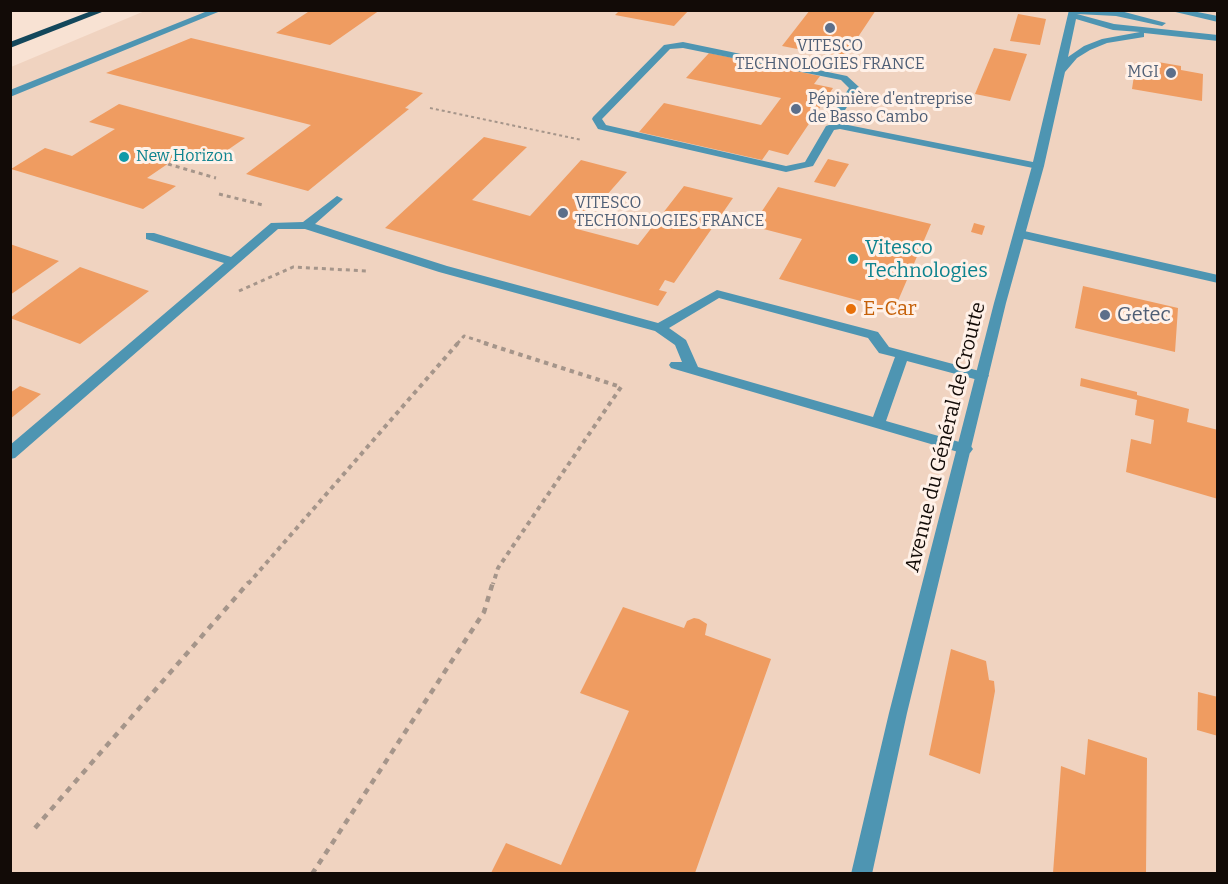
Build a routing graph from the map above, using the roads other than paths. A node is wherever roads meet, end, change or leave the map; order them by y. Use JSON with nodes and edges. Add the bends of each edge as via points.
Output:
{"nodes":[{"id":1,"x":79,"y":10,"type":"edge"},
{"id":2,"x":103,"y":10,"type":"edge"},
{"id":3,"x":219,"y":10,"type":"edge"},
{"id":4,"x":1133,"y":10,"type":"edge"},
{"id":5,"x":1171,"y":10,"type":"edge"},
{"id":6,"x":1074,"y":13,"type":"edge"},
{"id":7,"x":1185,"y":13,"type":"edge"},
{"id":8,"x":1218,"y":19,"type":"edge"},
{"id":9,"x":1172,"y":29,"type":"junction"},
{"id":10,"x":10,"y":36,"type":"edge"},
{"id":11,"x":1218,"y":36,"type":"edge"},
{"id":12,"x":10,"y":45,"type":"edge"},
{"id":13,"x":1061,"y":70,"type":"junction"},
{"id":14,"x":10,"y":94,"type":"edge"},
{"id":15,"x":840,"y":126,"type":"junction"},
{"id":16,"x":1038,"y":166,"type":"junction"},
{"id":17,"x":337,"y":199,"type":"dead end"},
{"id":18,"x":306,"y":225,"type":"junction"},
{"id":19,"x":1020,"y":234,"type":"junction"},
{"id":20,"x":150,"y":236,"type":"dead end"},
{"id":21,"x":233,"y":262,"type":"junction"},
{"id":22,"x":1218,"y":279,"type":"edge"},
{"id":23,"x":660,"y":328,"type":"junction"},
{"id":24,"x":903,"y":355,"type":"junction"},
{"id":25,"x":676,"y":365,"type":"dead end"},
{"id":26,"x":692,"y":370,"type":"junction"},
{"id":27,"x":982,"y":376,"type":"junction"},
{"id":28,"x":878,"y":423,"type":"junction"},
{"id":29,"x":965,"y":449,"type":"junction"},
{"id":30,"x":10,"y":454,"type":"edge"},
{"id":31,"x":861,"y":873,"type":"edge"}],
"edges":[{"from":1,"to":10,"type":"main road"},
{"from":2,"to":12,"type":"main road"},
{"from":3,"to":14,"type":"street"},
{"from":4,"to":9,"type":"street"},
{"from":5,"to":7,"type":"street"},
{"from":6,"to":9,"type":"street","via":[[1116,13]]},
{"from":6,"to":9,"type":"street","via":[[1102,25]]},
{"from":6,"to":13,"type":"street","name":"Avenue du Général de Croutte"},
{"from":7,"to":8,"type":"street"},
{"from":9,"to":11,"type":"street"},
{"from":9,"to":13,"type":"street","via":[[1105,41],[1074,56]]},
{"from":13,"to":16,"type":"street","name":"Avenue du Général de Croutte"},
{"from":15,"to":15,"type":"street","via":[[834,120],[855,87],[844,78],[683,45],[667,47],[597,119],[602,127],[786,169],[809,164],[830,128]]},
{"from":15,"to":16,"type":"street"},
{"from":16,"to":19,"type":"street","name":"Avenue du Général de Croutte"},
{"from":17,"to":18,"type":"street"},
{"from":18,"to":21,"type":"street","via":[[275,226]]},
{"from":18,"to":23,"type":"street","via":[[443,269]]},
{"from":19,"to":22,"type":"street"},
{"from":19,"to":27,"type":"street","name":"Avenue du Général de Croutte"},
{"from":20,"to":21,"type":"street"},
{"from":21,"to":30,"type":"street"},
{"from":23,"to":24,"type":"street","via":[[717,294],[873,335],[884,350]]},
{"from":23,"to":26,"type":"street","via":[[681,343]]},
{"from":24,"to":27,"type":"street"},
{"from":24,"to":28,"type":"street"},
{"from":25,"to":26,"type":"street"},
{"from":26,"to":28,"type":"street"},
{"from":27,"to":29,"type":"street","name":"Avenue du Général de Croutte"},
{"from":28,"to":29,"type":"street"},
{"from":29,"to":31,"type":"street","name":"Avenue du Général de Croutte"}]}
